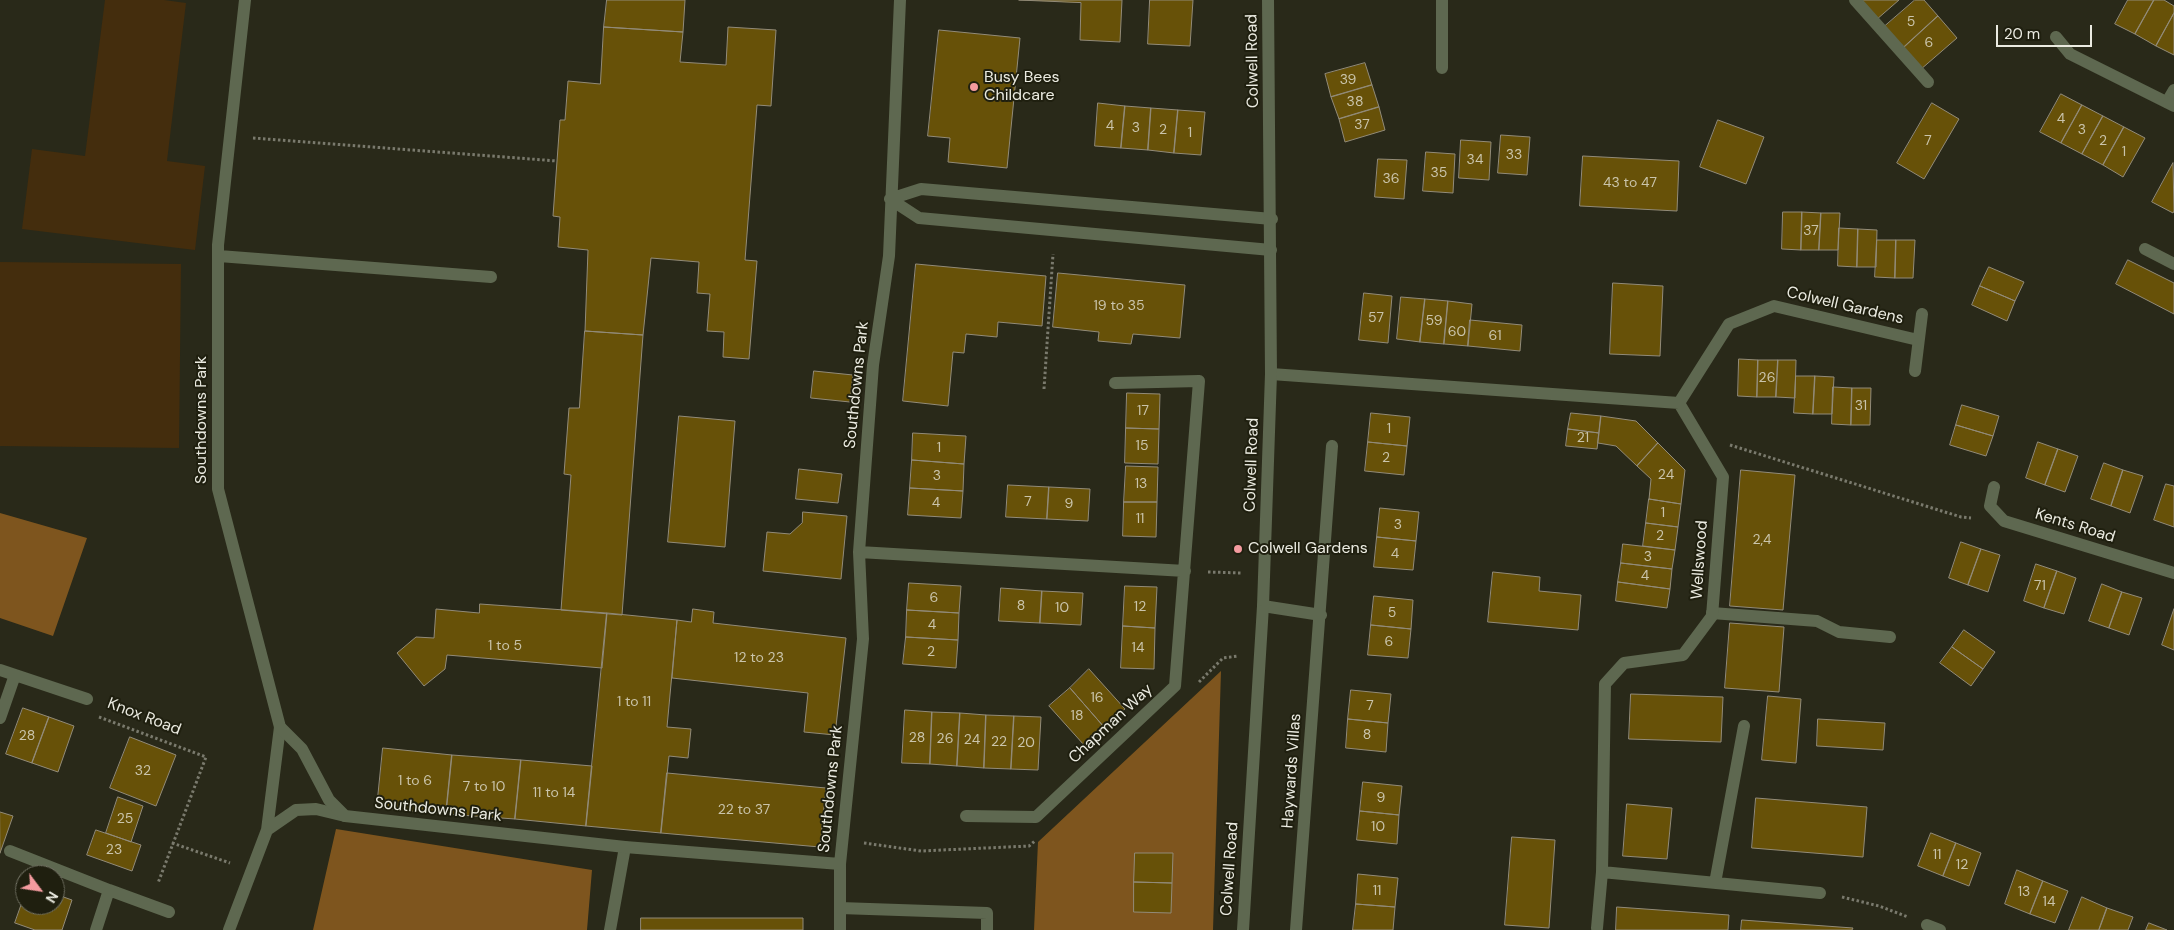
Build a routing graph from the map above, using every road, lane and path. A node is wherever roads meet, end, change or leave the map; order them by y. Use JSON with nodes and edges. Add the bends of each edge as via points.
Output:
{"nodes":[{"id":1,"x":245,"y":0,"type":"edge"},
{"id":2,"x":900,"y":0,"type":"edge"},
{"id":3,"x":1268,"y":0,"type":"edge"},
{"id":4,"x":1442,"y":0,"type":"edge"},
{"id":5,"x":1855,"y":0,"type":"edge"},
{"id":6,"x":2056,"y":37,"type":"dead end"},
{"id":7,"x":1442,"y":68,"type":"dead end"},
{"id":8,"x":1928,"y":82,"type":"dead end"},
{"id":9,"x":2174,"y":90,"type":"edge"},
{"id":10,"x":2171,"y":104,"type":"edge"},
{"id":11,"x":230,"y":137,"type":"junction"},
{"id":12,"x":557,"y":161,"type":"dead end"},
{"id":13,"x":890,"y":199,"type":"junction"},
{"id":14,"x":1272,"y":219,"type":"junction"},
{"id":15,"x":1055,"y":231,"type":"junction"},
{"id":16,"x":2146,"y":249,"type":"dead end"},
{"id":17,"x":1272,"y":250,"type":"junction"},
{"id":18,"x":219,"y":256,"type":"junction"},
{"id":19,"x":2174,"y":264,"type":"edge"},
{"id":20,"x":491,"y":277,"type":"dead end"},
{"id":21,"x":1922,"y":314,"type":"dead end"},
{"id":22,"x":1918,"y":340,"type":"junction"},
{"id":23,"x":1915,"y":370,"type":"dead end"},
{"id":24,"x":1271,"y":374,"type":"junction"},
{"id":25,"x":1115,"y":383,"type":"dead end"},
{"id":26,"x":1044,"y":389,"type":"dead end"},
{"id":27,"x":1679,"y":403,"type":"junction"},
{"id":28,"x":1698,"y":434,"type":"junction"},
{"id":29,"x":1332,"y":446,"type":"dead end"},
{"id":30,"x":1994,"y":487,"type":"dead end"},
{"id":31,"x":2004,"y":521,"type":"junction"},
{"id":32,"x":859,"y":552,"type":"junction"},
{"id":33,"x":1185,"y":571,"type":"junction"},
{"id":34,"x":1264,"y":573,"type":"junction"},
{"id":35,"x":2174,"y":573,"type":"edge"},
{"id":36,"x":1263,"y":606,"type":"junction"},
{"id":37,"x":1712,"y":613,"type":"junction"},
{"id":38,"x":1321,"y":615,"type":"junction"},
{"id":39,"x":1890,"y":637,"type":"dead end"},
{"id":40,"x":0,"y":670,"type":"edge"},
{"id":41,"x":15,"y":675,"type":"junction"},
{"id":42,"x":87,"y":699,"type":"joint"},
{"id":43,"x":0,"y":718,"type":"edge"},
{"id":44,"x":1744,"y":726,"type":"dead end"},
{"id":45,"x":280,"y":727,"type":"junction"},
{"id":46,"x":345,"y":816,"type":"junction"},
{"id":47,"x":966,"y":816,"type":"dead end"},
{"id":48,"x":267,"y":830,"type":"junction"},
{"id":49,"x":172,"y":843,"type":"junction"},
{"id":50,"x":625,"y":847,"type":"junction"},
{"id":51,"x":10,"y":851,"type":"dead end"},
{"id":52,"x":840,"y":864,"type":"junction"},
{"id":53,"x":252,"y":870,"type":"junction"},
{"id":54,"x":1602,"y":872,"type":"junction"},
{"id":55,"x":1715,"y":883,"type":"junction"},
{"id":56,"x":109,"y":890,"type":"junction"},
{"id":57,"x":1820,"y":892,"type":"joint"},
{"id":58,"x":150,"y":904,"type":"junction"},
{"id":59,"x":840,"y":908,"type":"junction"},
{"id":60,"x":169,"y":912,"type":"dead end"},
{"id":61,"x":1927,"y":925,"type":"joint"},
{"id":62,"x":1597,"y":928,"type":"dead end"},
{"id":63,"x":96,"y":930,"type":"edge"},
{"id":64,"x":229,"y":930,"type":"edge"},
{"id":65,"x":610,"y":930,"type":"edge"},
{"id":66,"x":840,"y":930,"type":"edge"},
{"id":67,"x":987,"y":930,"type":"edge"},
{"id":68,"x":1243,"y":930,"type":"edge"},
{"id":69,"x":1296,"y":930,"type":"edge"},
{"id":70,"x":1940,"y":930,"type":"edge"}],
"edges":[{"from":1,"to":11,"type":"street","name":"Southdowns Park"},
{"from":2,"to":13,"type":"street","name":"Southdowns Park"},
{"from":3,"to":14,"type":"street","name":"Colwell Road"},
{"from":4,"to":7,"type":"street"},
{"from":5,"to":8,"type":"street"},
{"from":6,"to":10,"type":"street","via":[[2070,54]]},
{"from":9,"to":10,"type":"street"},
{"from":11,"to":12,"type":"path"},
{"from":11,"to":18,"type":"street","name":"Southdowns Park"},
{"from":13,"to":14,"type":"street","via":[[921,189]]},
{"from":13,"to":15,"type":"street","via":[[919,218]]},
{"from":13,"to":32,"type":"street","name":"Southdowns Park","via":[[889,256],[873,365]]},
{"from":14,"to":17,"type":"street","name":"Colwell Road"},
{"from":15,"to":17,"type":"street"},
{"from":15,"to":26,"type":"path"},
{"from":16,"to":19,"type":"street"},
{"from":17,"to":24,"type":"street","name":"Colwell Road"},
{"from":18,"to":20,"type":"street"},
{"from":18,"to":45,"type":"street","name":"Southdowns Park","via":[[218,489]]},
{"from":21,"to":22,"type":"street","name":"Colwell Gardens"},
{"from":22,"to":23,"type":"street","name":"Colwell Gardens"},
{"from":22,"to":27,"type":"street","name":"Colwell Gardens","via":[[1774,306],[1729,324]]},
{"from":24,"to":27,"type":"street"},
{"from":24,"to":34,"type":"street","name":"Colwell Road"},
{"from":25,"to":33,"type":"street","name":"Chapman Way","via":[[1199,380]]},
{"from":27,"to":28,"type":"street","name":"Wellswood"},
{"from":28,"to":31,"type":"path","via":[[1961,517]]},
{"from":28,"to":37,"type":"street","name":"Wellswood","via":[[1723,476]]},
{"from":29,"to":38,"type":"street","name":"Haywards Villas"},
{"from":30,"to":31,"type":"street","via":[[1990,506]]},
{"from":31,"to":35,"type":"street","name":"Kents Road"},
{"from":32,"to":33,"type":"street"},
{"from":32,"to":52,"type":"street","name":"Southdowns Park","via":[[863,639]]},
{"from":33,"to":34,"type":"path"},
{"from":33,"to":47,"type":"street","name":"Chapman Way","via":[[1175,686],[1036,817]]},
{"from":34,"to":36,"type":"street","name":"Colwell Road"},
{"from":36,"to":38,"type":"street"},
{"from":36,"to":68,"type":"street","name":"Colwell Road"},
{"from":37,"to":39,"type":"street","via":[[1816,622],[1839,632]]},
{"from":37,"to":54,"type":"street","name":"Wellswood","via":[[1683,655],[1624,663],[1605,684]]},
{"from":38,"to":69,"type":"street","name":"Haywards Villas"},
{"from":40,"to":41,"type":"street","name":"Knox Road"},
{"from":41,"to":42,"type":"street","name":"Knox Road"},
{"from":41,"to":43,"type":"street"},
{"from":42,"to":49,"type":"path","name":"Knox Road","via":[[83,711],[206,757]]},
{"from":44,"to":55,"type":"street"},
{"from":45,"to":46,"type":"street","via":[[302,749],[329,800]]},
{"from":45,"to":48,"type":"street","name":"Southdowns Park"},
{"from":46,"to":48,"type":"street","name":"Southdowns Park","via":[[316,809],[296,810]]},
{"from":46,"to":50,"type":"street","name":"Southdowns Park"},
{"from":48,"to":53,"type":"street","name":"Southdowns Park"},
{"from":49,"to":53,"type":"path"},
{"from":49,"to":58,"type":"path"},
{"from":50,"to":52,"type":"street","name":"Southdowns Park"},
{"from":50,"to":65,"type":"street"},
{"from":51,"to":56,"type":"street"},
{"from":52,"to":59,"type":"street"},
{"from":53,"to":64,"type":"street","name":"Southdowns Park"},
{"from":54,"to":55,"type":"street"},
{"from":54,"to":62,"type":"street","name":"Wellswood"},
{"from":55,"to":57,"type":"street"},
{"from":56,"to":58,"type":"street"},
{"from":56,"to":63,"type":"street"},
{"from":57,"to":61,"type":"path","via":[[1879,906]]},
{"from":58,"to":60,"type":"street"},
{"from":59,"to":66,"type":"street"},
{"from":59,"to":67,"type":"street","via":[[987,913]]},
{"from":61,"to":70,"type":"street"}]}
